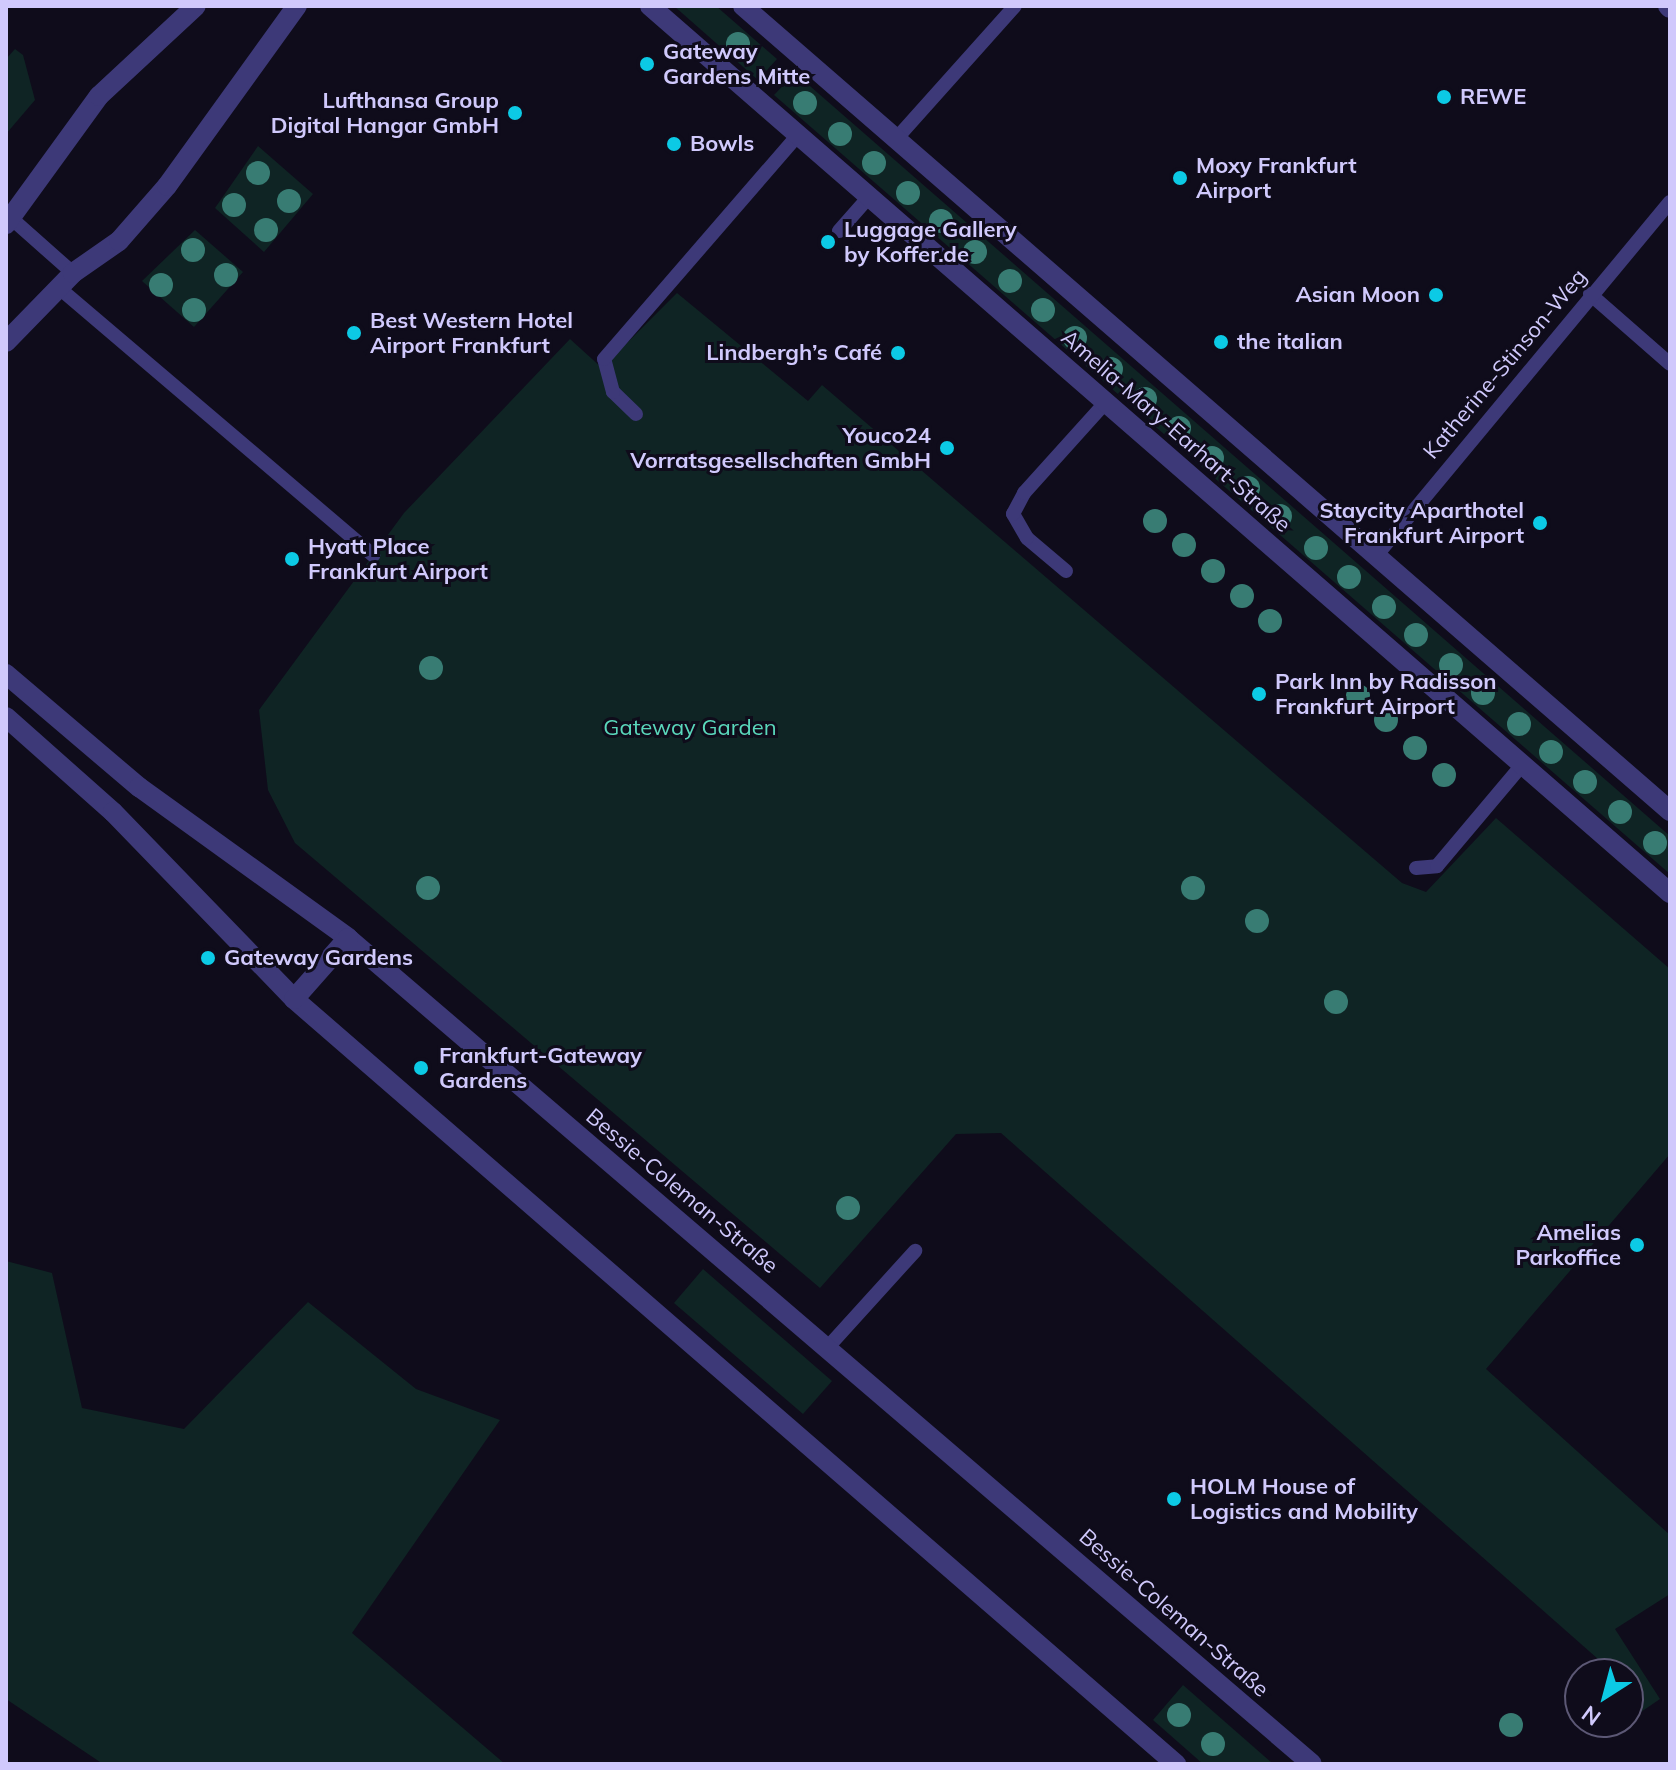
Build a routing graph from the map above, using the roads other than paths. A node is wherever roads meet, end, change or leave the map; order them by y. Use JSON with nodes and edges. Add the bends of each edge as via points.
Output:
{"nodes":[{"id":1,"x":196,"y":6,"type":"edge"},
{"id":2,"x":297,"y":6,"type":"edge"},
{"id":3,"x":650,"y":6,"type":"edge"},
{"id":4,"x":743,"y":6,"type":"edge"},
{"id":5,"x":1015,"y":6,"type":"edge"},
{"id":6,"x":798,"y":135,"type":"junction"},
{"id":7,"x":896,"y":139,"type":"junction"},
{"id":8,"x":869,"y":197,"type":"junction"},
{"id":9,"x":1670,"y":202,"type":"edge"},
{"id":10,"x":8,"y":221,"type":"edge"},
{"id":11,"x":839,"y":231,"type":"dead end"},
{"id":12,"x":66,"y":280,"type":"junction"},
{"id":13,"x":1590,"y":294,"type":"junction"},
{"id":14,"x":6,"y":342,"type":"edge"},
{"id":15,"x":1670,"y":364,"type":"edge"},
{"id":16,"x":1106,"y":402,"type":"junction"},
{"id":17,"x":636,"y":414,"type":"dead end"},
{"id":18,"x":373,"y":555,"type":"dead end"},
{"id":19,"x":1376,"y":556,"type":"junction"},
{"id":20,"x":1066,"y":571,"type":"dead end"},
{"id":21,"x":6,"y":674,"type":"edge"},
{"id":22,"x":6,"y":717,"type":"edge"},
{"id":23,"x":1522,"y":765,"type":"junction"},
{"id":24,"x":1670,"y":811,"type":"edge"},
{"id":25,"x":1416,"y":868,"type":"dead end"},
{"id":26,"x":1670,"y":893,"type":"edge"},
{"id":27,"x":348,"y":938,"type":"junction"},
{"id":28,"x":294,"y":999,"type":"junction"},
{"id":29,"x":915,"y":1251,"type":"dead end"},
{"id":30,"x":828,"y":1347,"type":"junction"},
{"id":31,"x":1176,"y":1764,"type":"edge"},
{"id":32,"x":1312,"y":1764,"type":"edge"}],
"edges":[{"from":1,"to":10,"type":"street","via":[[99,96]]},
{"from":2,"to":12,"type":"street","via":[[167,186],[119,241]]},
{"from":3,"to":6,"type":"street","name":"Amelia-Mary-Earhart-Straße"},
{"from":4,"to":7,"type":"street","name":"Amelia-Mary-Earhart-Straße"},
{"from":5,"to":7,"type":"lane"},
{"from":6,"to":8,"type":"street","name":"Amelia-Mary-Earhart-Straße"},
{"from":6,"to":17,"type":"lane","via":[[604,359],[613,392]]},
{"from":7,"to":19,"type":"street","name":"Amelia-Mary-Earhart-Straße"},
{"from":8,"to":11,"type":"lane"},
{"from":8,"to":16,"type":"street","name":"Amelia-Mary-Earhart-Straße"},
{"from":9,"to":13,"type":"lane","name":"Katherine-Stinson-Weg"},
{"from":10,"to":12,"type":"lane"},
{"from":12,"to":14,"type":"street"},
{"from":12,"to":18,"type":"lane"},
{"from":13,"to":15,"type":"lane"},
{"from":13,"to":19,"type":"lane","name":"Katherine-Stinson-Weg"},
{"from":16,"to":20,"type":"lane","via":[[1024,493],[1013,514],[1027,538]]},
{"from":16,"to":23,"type":"street","name":"Amelia-Mary-Earhart-Straße"},
{"from":19,"to":24,"type":"street","name":"Amelia-Mary-Earhart-Straße"},
{"from":21,"to":27,"type":"street","name":"Bessie-Coleman-Straße","via":[[130,780]]},
{"from":22,"to":28,"type":"street","via":[[113,812]]},
{"from":23,"to":25,"type":"lane","via":[[1437,866]]},
{"from":23,"to":26,"type":"street","name":"Amelia-Mary-Earhart-Straße"},
{"from":27,"to":28,"type":"street"},
{"from":27,"to":30,"type":"street","name":"Bessie-Coleman-Straße"},
{"from":28,"to":31,"type":"street"},
{"from":29,"to":30,"type":"lane"},
{"from":30,"to":32,"type":"street","name":"Bessie-Coleman-Straße"}]}
